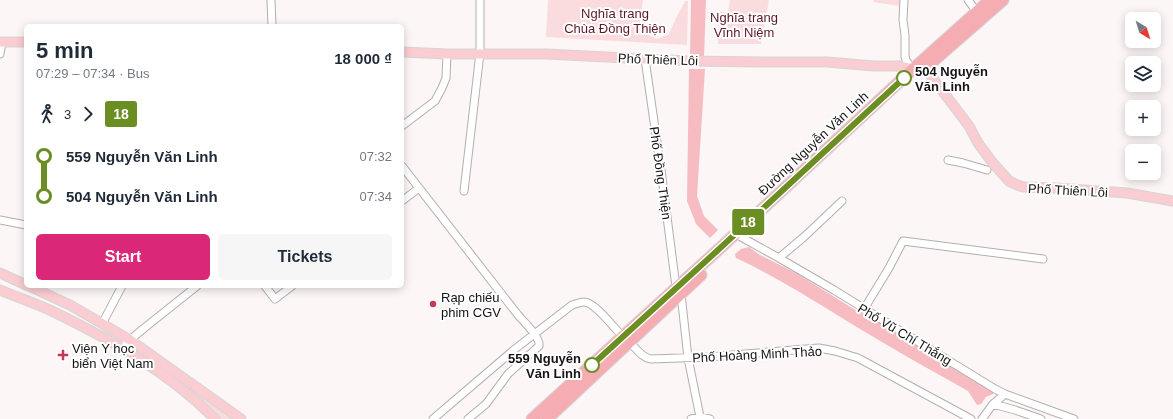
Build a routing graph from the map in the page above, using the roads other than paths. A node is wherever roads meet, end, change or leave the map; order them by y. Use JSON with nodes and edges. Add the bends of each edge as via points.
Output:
{"nodes":[{"id":1,"x":271,"y":0,"type":"edge"},
{"id":2,"x":480,"y":0,"type":"edge"},
{"id":3,"x":904,"y":0,"type":"edge"},
{"id":4,"x":968,"y":0,"type":"edge"},
{"id":5,"x":990,"y":0,"type":"edge"},
{"id":6,"x":1003,"y":0,"type":"edge"},
{"id":7,"x":977,"y":12,"type":"junction"},
{"id":8,"x":272,"y":24,"type":"edge"},
{"id":9,"x":1,"y":42,"type":"edge"},
{"id":10,"x":24,"y":42,"type":"edge"},
{"id":11,"x":404,"y":52,"type":"edge"},
{"id":12,"x":480,"y":53,"type":"junction"},
{"id":13,"x":0,"y":54,"type":"edge"},
{"id":14,"x":447,"y":54,"type":"junction"},
{"id":15,"x":645,"y":59,"type":"junction"},
{"id":16,"x":918,"y":70,"type":"junction"},
{"id":17,"x":404,"y":125,"type":"edge"},
{"id":18,"x":948,"y":160,"type":"dead end"},
{"id":19,"x":404,"y":169,"type":"edge"},
{"id":20,"x":987,"y":170,"type":"dead end"},
{"id":21,"x":418,"y":188,"type":"junction"},
{"id":22,"x":464,"y":191,"type":"dead end"},
{"id":23,"x":404,"y":199,"type":"edge"},
{"id":24,"x":842,"y":201,"type":"dead end"},
{"id":25,"x":1173,"y":201,"type":"edge"},
{"id":26,"x":0,"y":220,"type":"edge"},
{"id":27,"x":24,"y":225,"type":"edge"},
{"id":28,"x":737,"y":237,"type":"junction"},
{"id":29,"x":779,"y":258,"type":"junction"},
{"id":30,"x":1044,"y":259,"type":"dead end"},
{"id":31,"x":0,"y":273,"type":"edge"},
{"id":32,"x":24,"y":284,"type":"edge"},
{"id":33,"x":33,"y":288,"type":"edge"},
{"id":34,"x":121,"y":288,"type":"edge"},
{"id":35,"x":195,"y":288,"type":"edge"},
{"id":36,"x":267,"y":288,"type":"edge"},
{"id":37,"x":289,"y":288,"type":"edge"},
{"id":38,"x":0,"y":290,"type":"edge"},
{"id":39,"x":679,"y":291,"type":"junction"},
{"id":40,"x":864,"y":309,"type":"junction"},
{"id":41,"x":102,"y":324,"type":"junction"},
{"id":42,"x":534,"y":333,"type":"junction"},
{"id":43,"x":626,"y":339,"type":"junction"},
{"id":44,"x":130,"y":340,"type":"junction"},
{"id":45,"x":122,"y":348,"type":"junction"},
{"id":46,"x":688,"y":358,"type":"junction"},
{"id":47,"x":1005,"y":394,"type":"junction"},
{"id":48,"x":993,"y":404,"type":"junction"},
{"id":49,"x":700,"y":417,"type":"junction"},
{"id":50,"x":215,"y":419,"type":"edge"},
{"id":51,"x":241,"y":419,"type":"edge"},
{"id":52,"x":433,"y":419,"type":"edge"},
{"id":53,"x":468,"y":419,"type":"edge"},
{"id":54,"x":532,"y":419,"type":"edge"},
{"id":55,"x":547,"y":419,"type":"edge"},
{"id":56,"x":691,"y":419,"type":"edge"},
{"id":57,"x":710,"y":419,"type":"edge"},
{"id":58,"x":971,"y":419,"type":"edge"},
{"id":59,"x":982,"y":419,"type":"edge"},
{"id":60,"x":1041,"y":419,"type":"edge"},
{"id":61,"x":1074,"y":419,"type":"edge"}],
"edges":[{"from":1,"to":8,"type":"street"},
{"from":2,"to":12,"type":"street"},
{"from":3,"to":16,"type":"street","via":[[905,58]]},
{"from":4,"to":7,"type":"street"},
{"from":5,"to":7,"type":"highway","name":"Đường Nguyễn Văn Linh"},
{"from":6,"to":16,"type":"highway","name":"Đường Nguyễn Văn Linh"},
{"from":7,"to":16,"type":"highway","name":"Đường Nguyễn Văn Linh"},
{"from":9,"to":10,"type":"main road"},
{"from":9,"to":13,"type":"street"},
{"from":11,"to":14,"type":"main road","name":"Phố Thiên Lôi"},
{"from":12,"to":14,"type":"main road","name":"Phố Thiên Lôi"},
{"from":12,"to":15,"type":"main road","name":"Phố Thiên Lôi"},
{"from":12,"to":22,"type":"street"},
{"from":14,"to":17,"type":"street","via":[[446,78],[436,101]]},
{"from":15,"to":16,"type":"main road","name":"Phố Thiên Lôi","via":[[827,62],[899,66]]},
{"from":15,"to":39,"type":"street","name":"Phố Đồng Thiện"},
{"from":16,"to":25,"type":"main road","name":"Phố Thiên Lôi","via":[[928,72],[992,162],[1009,181],[1023,187],[1127,193]]},
{"from":16,"to":28,"type":"highway","name":"Đường Nguyễn Văn Linh"},
{"from":18,"to":20,"type":"street"},
{"from":19,"to":21,"type":"street"},
{"from":21,"to":23,"type":"street"},
{"from":21,"to":42,"type":"street"},
{"from":24,"to":29,"type":"street"},
{"from":26,"to":27,"type":"street"},
{"from":28,"to":29,"type":"street","name":"Phố Vũ Chí Thắng"},
{"from":28,"to":39,"type":"highway","name":"Đường Nguyễn Văn Linh"},
{"from":29,"to":40,"type":"street","name":"Phố Vũ Chí Thắng"},
{"from":30,"to":40,"type":"street","via":[[903,241]]},
{"from":31,"to":32,"type":"main road"},
{"from":33,"to":41,"type":"main road"},
{"from":34,"to":41,"type":"street"},
{"from":35,"to":44,"type":"street"},
{"from":36,"to":37,"type":"street","via":[[275,299]]},
{"from":38,"to":45,"type":"main road","via":[[56,313]]},
{"from":39,"to":43,"type":"highway","name":"Đường Nguyễn Văn Linh"},
{"from":39,"to":46,"type":"street","name":"Phố Đồng Thiện"},
{"from":40,"to":47,"type":"street","name":"Phố Vũ Chí Thắng"},
{"from":41,"to":44,"type":"main road"},
{"from":42,"to":43,"type":"street","name":"Phố Hoàng Minh Thảo","via":[[572,305],[585,302],[594,305]]},
{"from":42,"to":52,"type":"street","name":"Phố Hoàng Minh Thảo"},
{"from":42,"to":53,"type":"street","via":[[539,346],[508,374],[486,404]]},
{"from":43,"to":46,"type":"street","name":"Phố Hoàng Minh Thảo","via":[[647,358]]},
{"from":43,"to":54,"type":"highway","name":"Đường Nguyễn Văn Linh"},
{"from":43,"to":55,"type":"highway","name":"Đường Nguyễn Văn Linh"},
{"from":44,"to":45,"type":"street"},
{"from":44,"to":51,"type":"main road"},
{"from":45,"to":50,"type":"main road","via":[[173,381]]},
{"from":46,"to":49,"type":"street","name":"Phố Đồng Thiện"},
{"from":46,"to":58,"type":"street","name":"Phố Hoàng Minh Thảo","via":[[819,348],[835,351],[858,358]]},
{"from":47,"to":48,"type":"street"},
{"from":47,"to":61,"type":"street","name":"Phố Vũ Chí Thắng"},
{"from":48,"to":59,"type":"street"},
{"from":48,"to":60,"type":"street"},
{"from":49,"to":56,"type":"street"},
{"from":49,"to":57,"type":"street"}]}
